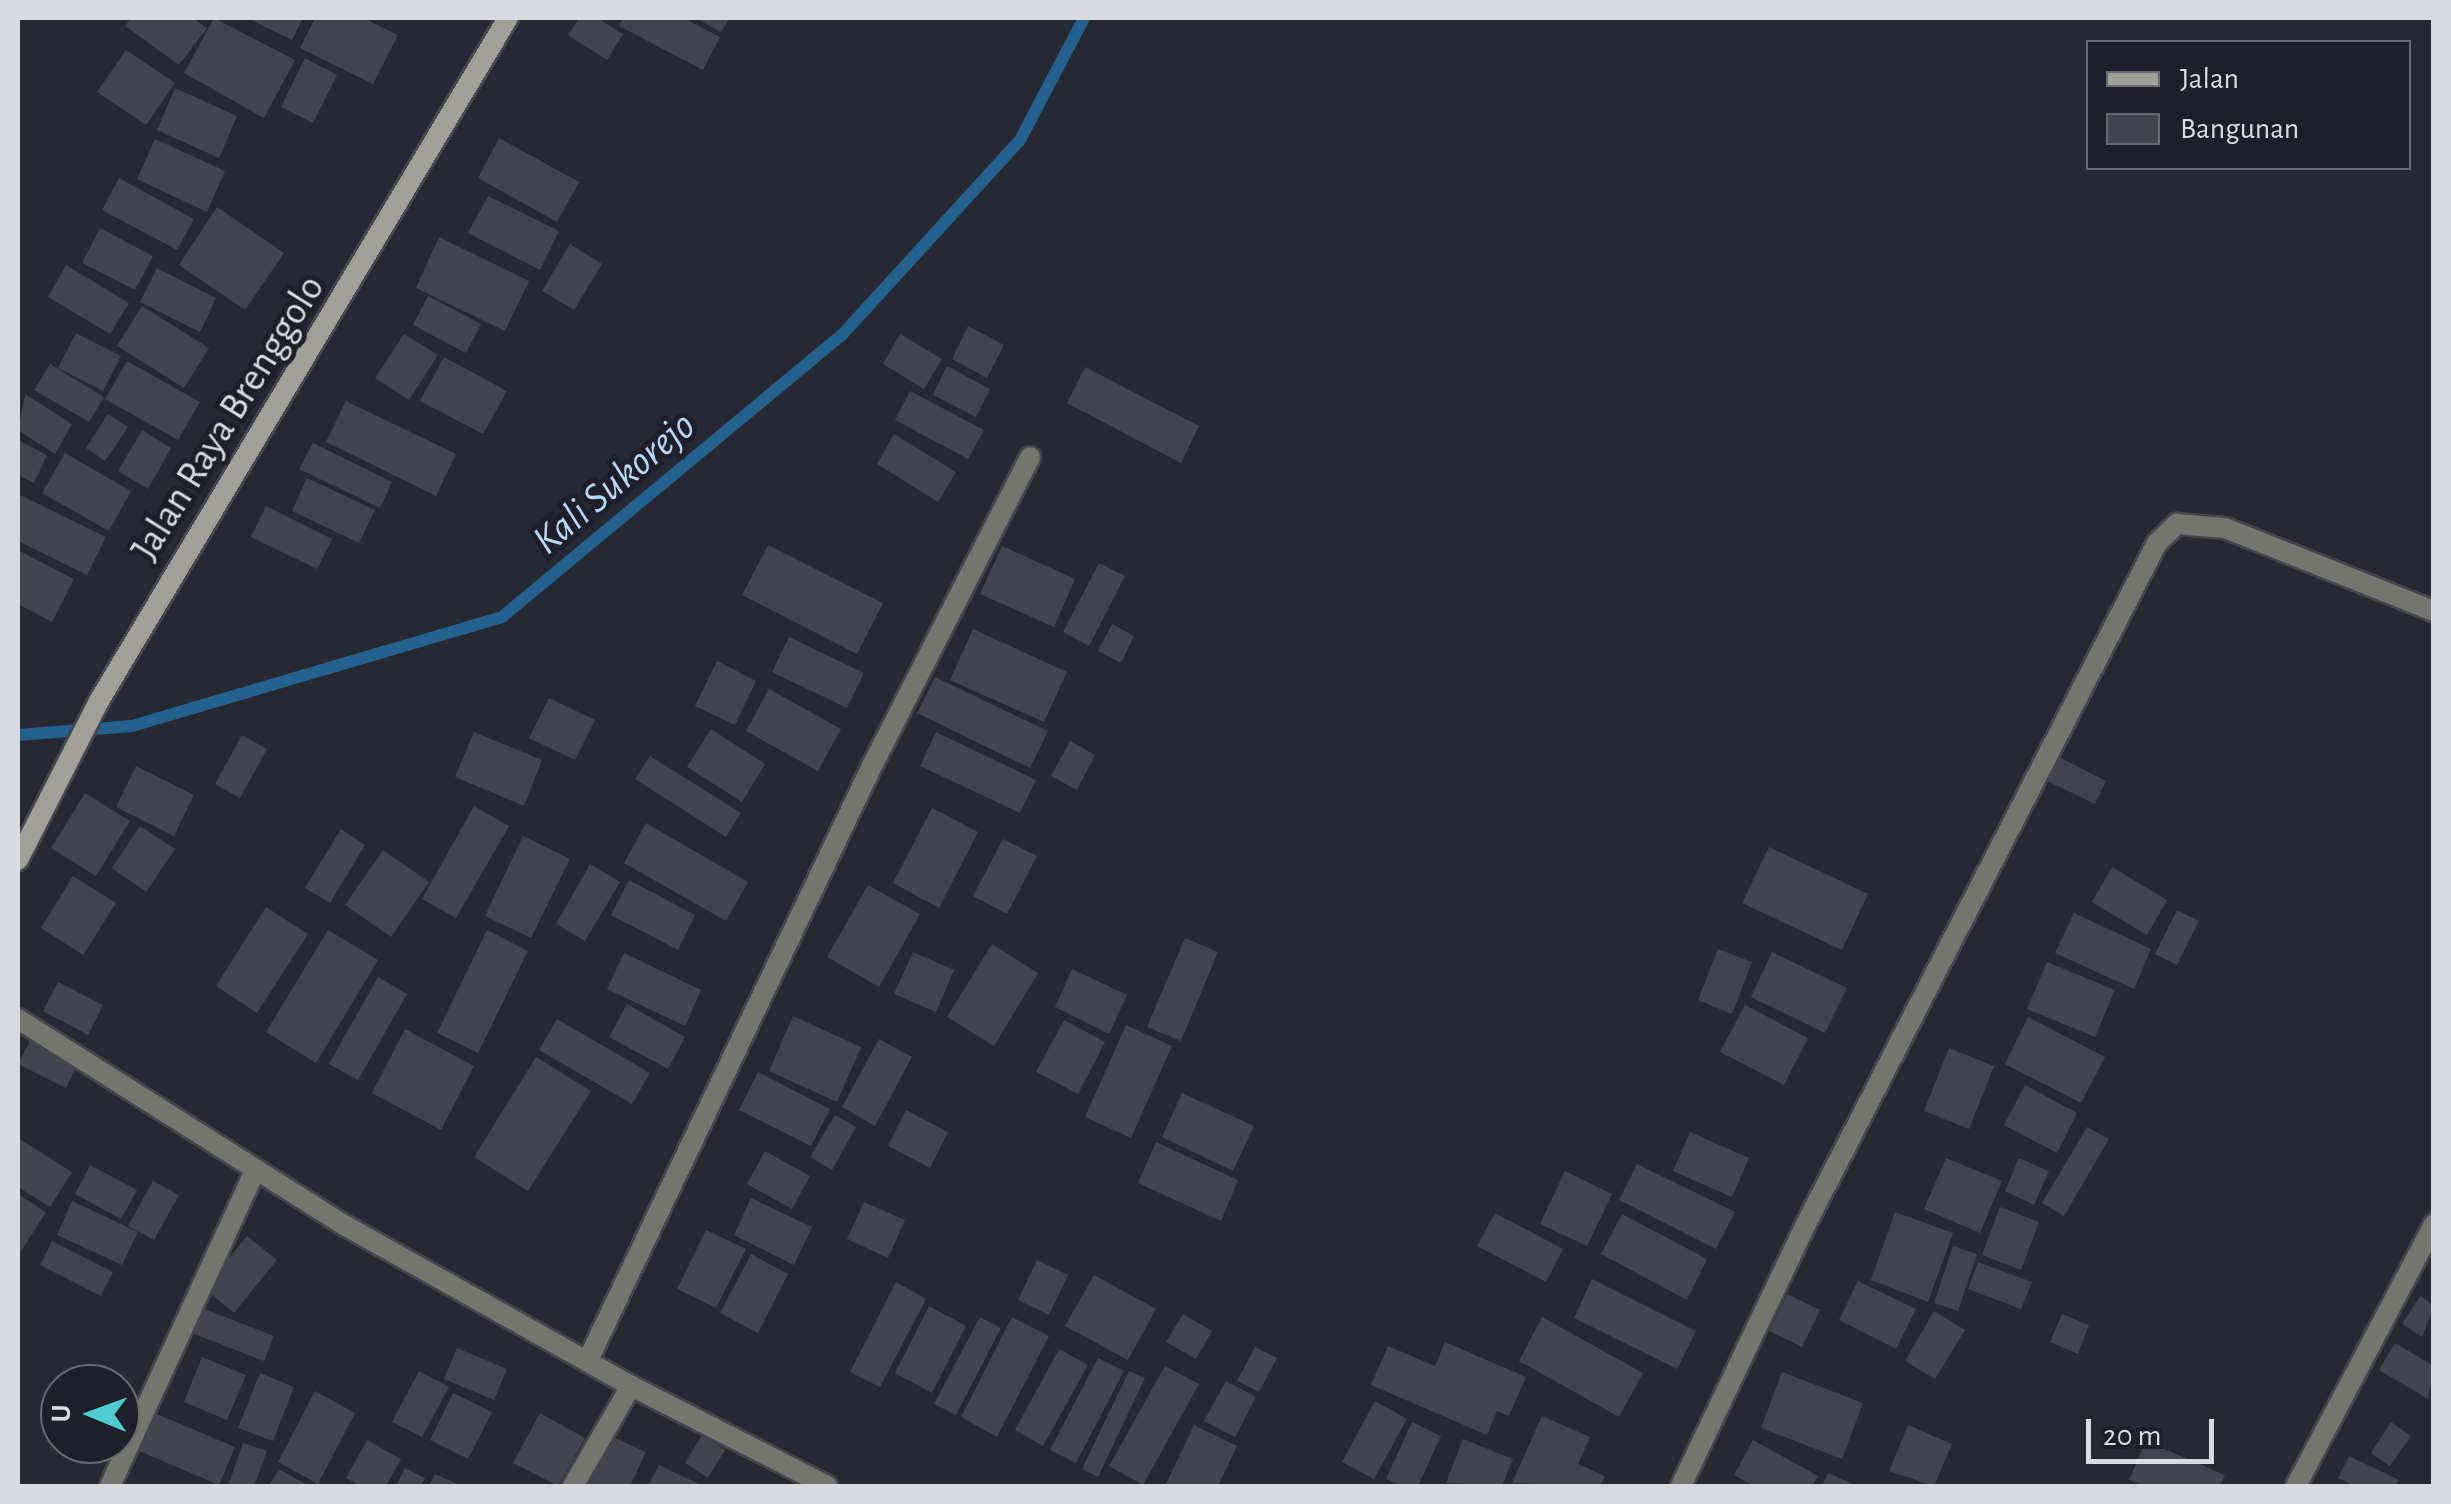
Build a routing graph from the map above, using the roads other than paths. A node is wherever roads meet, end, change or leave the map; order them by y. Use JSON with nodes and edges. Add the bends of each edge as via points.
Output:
{"nodes":[{"id":1,"x":508,"y":18,"type":"edge"},
{"id":2,"x":1030,"y":457,"type":"dead end"},
{"id":3,"x":2434,"y":611,"type":"edge"},
{"id":4,"x":18,"y":860,"type":"edge"},
{"id":5,"x":18,"y":1020,"type":"edge"},
{"id":6,"x":255,"y":1171,"type":"junction"},
{"id":7,"x":2434,"y":1224,"type":"edge"},
{"id":8,"x":588,"y":1360,"type":"junction"},
{"id":9,"x":631,"y":1386,"type":"junction"},
{"id":10,"x":110,"y":1486,"type":"edge"},
{"id":11,"x":573,"y":1486,"type":"edge"},
{"id":12,"x":828,"y":1486,"type":"edge"},
{"id":13,"x":1681,"y":1486,"type":"edge"},
{"id":14,"x":2296,"y":1486,"type":"edge"}],
"edges":[{"from":1,"to":4,"type":"main road","name":"Jalan Raya Brenggolo","via":[[98,701]]},
{"from":2,"to":8,"type":"street","via":[[872,766]]},
{"from":3,"to":13,"type":"street","via":[[2226,528],[2177,524],[2157,543],[1806,1224]]},
{"from":5,"to":6,"type":"street"},
{"from":6,"to":8,"type":"street"},
{"from":6,"to":10,"type":"street"},
{"from":7,"to":14,"type":"street"},
{"from":8,"to":9,"type":"street"},
{"from":9,"to":11,"type":"street"},
{"from":9,"to":12,"type":"street"}]}
